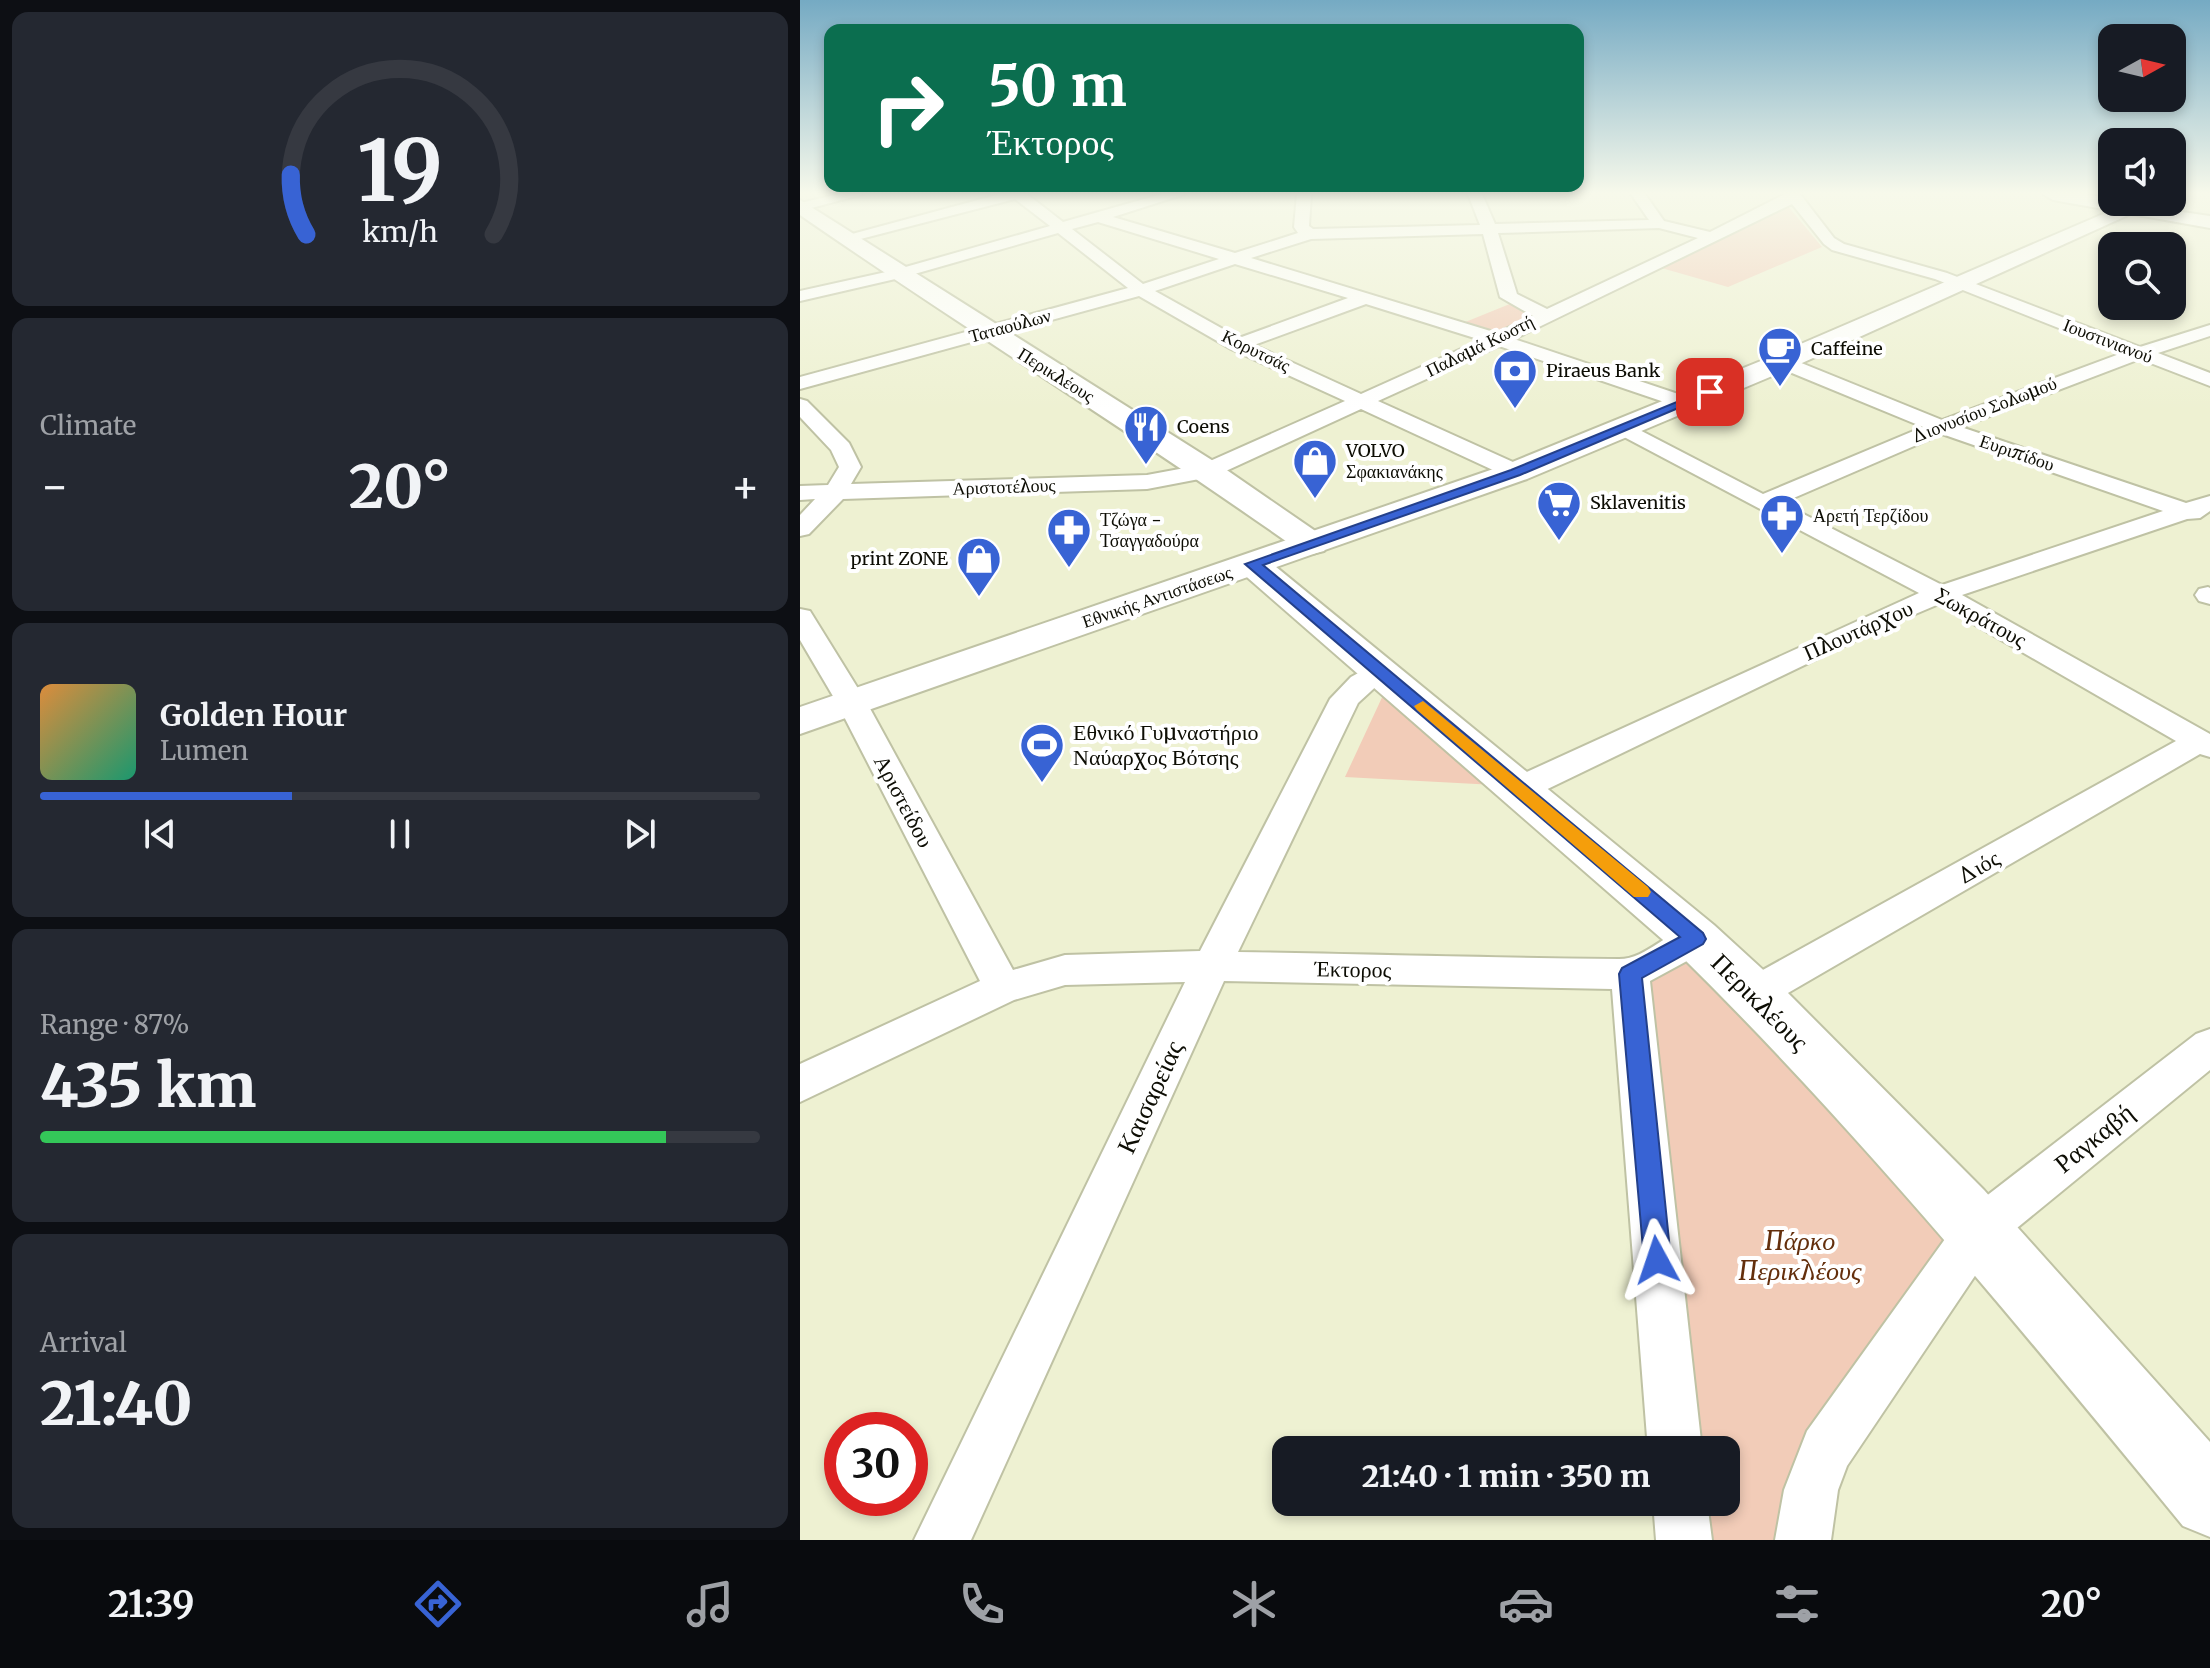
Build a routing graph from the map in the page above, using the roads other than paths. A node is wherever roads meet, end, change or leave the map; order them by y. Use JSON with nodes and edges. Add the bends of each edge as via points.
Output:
{"nodes":[{"id":1,"x":887,"y":266,"type":"edge"},
{"id":2,"x":926,"y":266,"type":"edge"},
{"id":3,"x":1111,"y":266,"type":"edge"},
{"id":4,"x":1213,"y":266,"type":"edge"},
{"id":5,"x":1257,"y":266,"type":"edge"},
{"id":6,"x":1500,"y":266,"type":"edge"},
{"id":7,"x":1650,"y":266,"type":"edge"},
{"id":8,"x":1902,"y":266,"type":"edge"},
{"id":9,"x":2000,"y":266,"type":"edge"},
{"id":10,"x":898,"y":274,"type":"junction"},
{"id":11,"x":1961,"y":283,"type":"junction"},
{"id":12,"x":1141,"y":290,"type":"junction"},
{"id":13,"x":800,"y":296,"type":"edge"},
{"id":14,"x":1365,"y":298,"type":"junction"},
{"id":15,"x":1544,"y":315,"type":"junction"},
{"id":16,"x":2210,"y":330,"type":"edge"},
{"id":17,"x":988,"y":333,"type":"junction"},
{"id":18,"x":1497,"y":340,"type":"junction"},
{"id":19,"x":1238,"y":345,"type":"junction"},
{"id":20,"x":2137,"y":353,"type":"junction"},
{"id":21,"x":1782,"y":362,"type":"junction"},
{"id":22,"x":2210,"y":380,"type":"edge"},
{"id":23,"x":800,"y":383,"type":"edge"},
{"id":24,"x":1362,"y":401,"type":"junction"},
{"id":25,"x":1686,"y":403,"type":"junction"},
{"id":26,"x":800,"y":405,"type":"edge"},
{"id":27,"x":1939,"y":426,"type":"junction"},
{"id":28,"x":1620,"y":429,"type":"junction"},
{"id":29,"x":1207,"y":471,"type":"junction"},
{"id":30,"x":1516,"y":472,"type":"junction"},
{"id":31,"x":800,"y":493,"type":"edge"},
{"id":32,"x":835,"y":493,"type":"junction"},
{"id":33,"x":1764,"y":502,"type":"junction"},
{"id":34,"x":2202,"y":511,"type":"edge"},
{"id":35,"x":800,"y":529,"type":"edge"},
{"id":36,"x":1312,"y":544,"type":"junction"},
{"id":37,"x":1252,"y":564,"type":"junction"},
{"id":38,"x":1940,"y":594,"type":"junction"},
{"id":39,"x":800,"y":617,"type":"edge"},
{"id":40,"x":1380,"y":670,"type":"junction"},
{"id":41,"x":852,"y":703,"type":"junction"},
{"id":42,"x":800,"y":721,"type":"edge"},
{"id":43,"x":2205,"y":744,"type":"edge"},
{"id":44,"x":1519,"y":789,"type":"junction"},
{"id":45,"x":1696,"y":939,"type":"junction"},
{"id":46,"x":1212,"y":966,"type":"junction"},
{"id":47,"x":1630,"y":974,"type":"junction"},
{"id":48,"x":1003,"y":988,"type":"junction"},
{"id":49,"x":1755,"y":993,"type":"junction"},
{"id":50,"x":2210,"y":1046,"type":"edge"},
{"id":51,"x":800,"y":1084,"type":"edge"},
{"id":52,"x":1979,"y":1230,"type":"junction"},
{"id":53,"x":1674,"y":1436,"type":"edge"},
{"id":54,"x":2210,"y":1499,"type":"edge"},
{"id":55,"x":1681,"y":1516,"type":"edge"},
{"id":56,"x":942,"y":1540,"type":"edge"},
{"id":57,"x":1684,"y":1540,"type":"edge"},
{"id":58,"x":1803,"y":1540,"type":"edge"}],
"edges":[{"from":1,"to":10,"type":"main road","name":"Περικλέους"},
{"from":2,"to":10,"type":"street"},
{"from":3,"to":12,"type":"street","name":"Κορυτσάς"},
{"from":4,"to":12,"type":"street","name":"Ταταούλων"},
{"from":5,"to":14,"type":"street"},
{"from":6,"to":15,"type":"street","via":[[1513,302]]},
{"from":7,"to":15,"type":"street","name":"Παλαμά Κωστή"},
{"from":8,"to":11,"type":"street","name":"Ιουστινιανού"},
{"from":9,"to":11,"type":"main road","name":"Εθνικής Αντιστάσεως"},
{"from":10,"to":13,"type":"street"},
{"from":10,"to":17,"type":"main road","name":"Περικλέους"},
{"from":11,"to":20,"type":"street","name":"Ιουστινιανού"},
{"from":11,"to":21,"type":"main road","name":"Εθνικής Αντιστάσεως"},
{"from":12,"to":17,"type":"street","name":"Ταταούλων"},
{"from":12,"to":19,"type":"street","name":"Κορυτσάς"},
{"from":14,"to":18,"type":"street"},
{"from":14,"to":19,"type":"street"},
{"from":15,"to":18,"type":"street","name":"Παλαμά Κωστή"},
{"from":16,"to":20,"type":"street","name":"Διονυσίου Σολωμού"},
{"from":17,"to":23,"type":"street","name":"Ταταούλων"},
{"from":17,"to":29,"type":"main road","name":"Περικλέους"},
{"from":18,"to":24,"type":"street","name":"Παλαμά Κωστή"},
{"from":18,"to":25,"type":"street"},
{"from":19,"to":24,"type":"street","name":"Κορυτσάς"},
{"from":20,"to":22,"type":"street","name":"Ιουστινιανού"},
{"from":20,"to":27,"type":"street","name":"Διονυσίου Σολωμού"},
{"from":21,"to":25,"type":"main road","name":"Εθνικής Αντιστάσεως"},
{"from":21,"to":27,"type":"street","name":"Ευριπίδου"},
{"from":24,"to":29,"type":"street","name":"Παλαμά Κωστή"},
{"from":24,"to":30,"type":"street","name":"Κορυτσάς"},
{"from":25,"to":28,"type":"main road","name":"Εθνικής Αντιστάσεως"},
{"from":26,"to":32,"type":"street","via":[[848,458],[850,467]]},
{"from":27,"to":33,"type":"street","name":"Διονυσίου Σολωμού"},
{"from":27,"to":34,"type":"street","name":"Ευριπίδου"},
{"from":28,"to":30,"type":"main road","name":"Εθνικής Αντιστάσεως"},
{"from":28,"to":33,"type":"street","name":"Σωκράτους"},
{"from":29,"to":32,"type":"street","name":"Αριστοτέλους","via":[[1147,482]]},
{"from":29,"to":36,"type":"main road","name":"Περικλέους"},
{"from":30,"to":36,"type":"main road","name":"Εθνικής Αντιστάσεως"},
{"from":31,"to":32,"type":"street","name":"Αριστοτέλους"},
{"from":32,"to":35,"type":"street"},
{"from":33,"to":38,"type":"street","name":"Σωκράτους"},
{"from":34,"to":38,"type":"street","name":"Πλουτάρχου"},
{"from":36,"to":37,"type":"main road","name":"Εθνικής Αντιστάσεως"},
{"from":37,"to":40,"type":"main road","name":"Περικλέους"},
{"from":37,"to":41,"type":"main road","name":"Εθνικής Αντιστάσεως"},
{"from":38,"to":43,"type":"street","name":"Σωκράτους"},
{"from":38,"to":44,"type":"street","name":"Πλουτάρχου"},
{"from":39,"to":41,"type":"street","name":"Αριστείδου"},
{"from":40,"to":44,"type":"main road","name":"Περικλέους"},
{"from":40,"to":46,"type":"street","name":"Καισαρείας","via":[[1345,699]]},
{"from":41,"to":42,"type":"main road","name":"Εθνικής Αντιστάσεως"},
{"from":41,"to":48,"type":"street","name":"Αριστείδου"},
{"from":43,"to":49,"type":"street","name":"Διός"},
{"from":44,"to":45,"type":"main road","name":"Περικλέους"},
{"from":45,"to":47,"type":"street","name":"Έκτορος"},
{"from":45,"to":49,"type":"main road","name":"Περικλέους"},
{"from":46,"to":47,"type":"street","name":"Έκτορος"},
{"from":46,"to":48,"type":"street","name":"Έκτορος","via":[[1089,967],[1047,973]]},
{"from":46,"to":56,"type":"street","name":"Καισαρείας"},
{"from":47,"to":53,"type":"street"},
{"from":48,"to":51,"type":"street","name":"Έκτορος"},
{"from":49,"to":52,"type":"main road","name":"Περικλέους"},
{"from":50,"to":52,"type":"street","name":"Ραγκαβή"},
{"from":52,"to":54,"type":"main road","name":"Περικλέους"},
{"from":52,"to":58,"type":"street","name":"Ραγκαβή","via":[[1826,1450],[1811,1490]]},
{"from":55,"to":57,"type":"street"}]}
